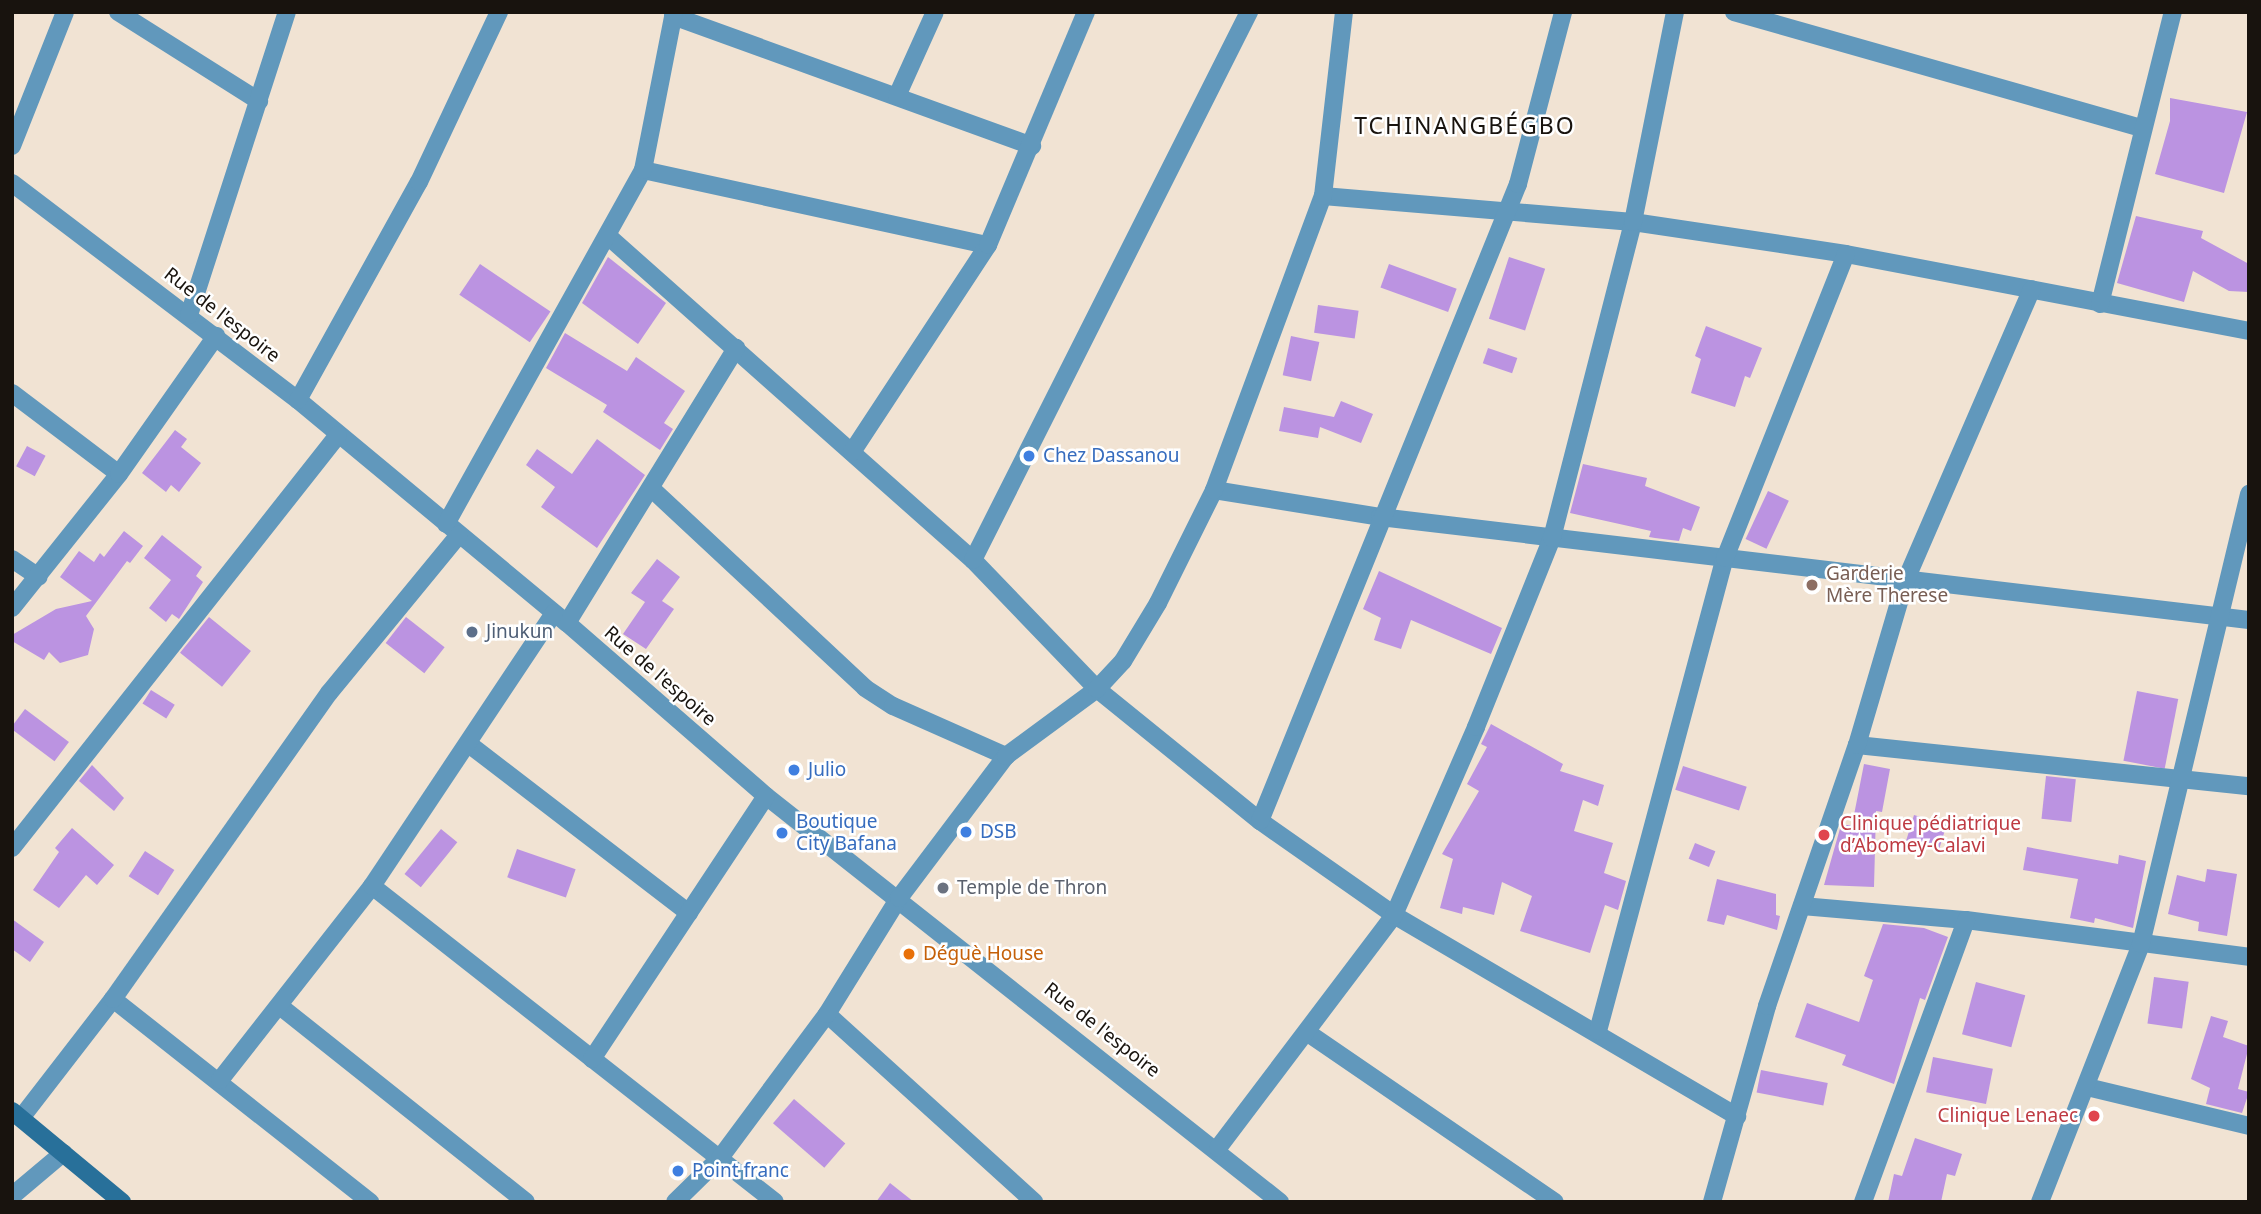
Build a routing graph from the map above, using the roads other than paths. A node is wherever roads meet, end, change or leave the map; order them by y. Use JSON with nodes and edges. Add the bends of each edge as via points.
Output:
{"nodes":[{"id":1,"x":65,"y":12,"type":"edge"},
{"id":2,"x":118,"y":12,"type":"edge"},
{"id":3,"x":287,"y":12,"type":"edge"},
{"id":4,"x":499,"y":12,"type":"edge"},
{"id":5,"x":935,"y":12,"type":"edge"},
{"id":6,"x":1086,"y":12,"type":"edge"},
{"id":7,"x":1249,"y":12,"type":"edge"},
{"id":8,"x":1344,"y":12,"type":"edge"},
{"id":9,"x":1563,"y":12,"type":"edge"},
{"id":10,"x":1675,"y":12,"type":"edge"},
{"id":11,"x":1734,"y":12,"type":"edge"},
{"id":12,"x":2173,"y":12,"type":"edge"},
{"id":13,"x":673,"y":14,"type":"edge"},
{"id":14,"x":897,"y":96,"type":"junction"},
{"id":15,"x":259,"y":101,"type":"junction"},
{"id":16,"x":2141,"y":128,"type":"junction"},
{"id":17,"x":12,"y":146,"type":"edge"},
{"id":18,"x":1032,"y":146,"type":"junction"},
{"id":19,"x":643,"y":170,"type":"junction"},
{"id":20,"x":16,"y":193,"type":"edge"},
{"id":21,"x":1323,"y":196,"type":"junction"},
{"id":22,"x":1504,"y":212,"type":"junction"},
{"id":23,"x":1633,"y":222,"type":"junction"},
{"id":24,"x":609,"y":237,"type":"junction"},
{"id":25,"x":988,"y":245,"type":"junction"},
{"id":26,"x":1846,"y":254,"type":"junction"},
{"id":27,"x":2032,"y":289,"type":"junction"},
{"id":28,"x":2100,"y":304,"type":"junction"},
{"id":29,"x":189,"y":315,"type":"junction"},
{"id":30,"x":2249,"y":331,"type":"edge"},
{"id":31,"x":216,"y":336,"type":"junction"},
{"id":32,"x":736,"y":348,"type":"junction"},
{"id":33,"x":12,"y":393,"type":"edge"},
{"id":34,"x":298,"y":400,"type":"junction"},
{"id":35,"x":338,"y":435,"type":"junction"},
{"id":36,"x":852,"y":452,"type":"junction"},
{"id":37,"x":119,"y":474,"type":"junction"},
{"id":38,"x":653,"y":490,"type":"junction"},
{"id":39,"x":1214,"y":490,"type":"junction"},
{"id":40,"x":2249,"y":494,"type":"edge"},
{"id":41,"x":1380,"y":517,"type":"junction"},
{"id":42,"x":452,"y":530,"type":"junction"},
{"id":43,"x":1552,"y":538,"type":"junction"},
{"id":44,"x":1725,"y":558,"type":"junction"},
{"id":45,"x":12,"y":559,"type":"edge"},
{"id":46,"x":973,"y":560,"type":"junction"},
{"id":47,"x":39,"y":577,"type":"junction"},
{"id":48,"x":1905,"y":582,"type":"junction"},
{"id":49,"x":12,"y":608,"type":"edge"},
{"id":50,"x":2221,"y":616,"type":"junction"},
{"id":51,"x":561,"y":618,"type":"junction"},
{"id":52,"x":2249,"y":620,"type":"edge"},
{"id":53,"x":1097,"y":689,"type":"junction"},
{"id":54,"x":470,"y":745,"type":"junction"},
{"id":55,"x":1857,"y":745,"type":"junction"},
{"id":56,"x":1006,"y":755,"type":"junction"},
{"id":57,"x":2184,"y":777,"type":"junction"},
{"id":58,"x":2249,"y":786,"type":"edge"},
{"id":59,"x":765,"y":796,"type":"junction"},
{"id":60,"x":1260,"y":821,"type":"junction"},
{"id":61,"x":12,"y":848,"type":"edge"},
{"id":62,"x":372,"y":886,"type":"junction"},
{"id":63,"x":899,"y":898,"type":"junction"},
{"id":64,"x":1802,"y":906,"type":"junction"},
{"id":65,"x":689,"y":914,"type":"junction"},
{"id":66,"x":1394,"y":915,"type":"junction"},
{"id":67,"x":1966,"y":920,"type":"junction"},
{"id":68,"x":2141,"y":944,"type":"junction"},
{"id":69,"x":2249,"y":957,"type":"edge"},
{"id":70,"x":113,"y":999,"type":"junction"},
{"id":71,"x":281,"y":1007,"type":"junction"},
{"id":72,"x":827,"y":1014,"type":"junction"},
{"id":73,"x":1598,"y":1031,"type":"junction"},
{"id":74,"x":1308,"y":1033,"type":"junction"},
{"id":75,"x":592,"y":1059,"type":"junction"},
{"id":76,"x":220,"y":1080,"type":"junction"},
{"id":77,"x":2087,"y":1087,"type":"junction"},
{"id":78,"x":17,"y":1114,"type":"edge"},
{"id":79,"x":1737,"y":1116,"type":"junction"},
{"id":80,"x":2249,"y":1126,"type":"edge"},
{"id":81,"x":1218,"y":1148,"type":"junction"},
{"id":82,"x":63,"y":1153,"type":"junction"},
{"id":83,"x":720,"y":1158,"type":"junction"},
{"id":84,"x":12,"y":1196,"type":"edge"},
{"id":85,"x":121,"y":1202,"type":"edge"},
{"id":86,"x":370,"y":1202,"type":"edge"},
{"id":87,"x":526,"y":1202,"type":"edge"},
{"id":88,"x":675,"y":1202,"type":"edge"},
{"id":89,"x":775,"y":1202,"type":"edge"},
{"id":90,"x":1034,"y":1202,"type":"edge"},
{"id":91,"x":1280,"y":1202,"type":"edge"},
{"id":92,"x":1555,"y":1202,"type":"edge"},
{"id":93,"x":1712,"y":1202,"type":"edge"},
{"id":94,"x":1863,"y":1202,"type":"edge"},
{"id":95,"x":2040,"y":1202,"type":"edge"}],
"edges":[{"from":1,"to":17,"type":"street"},
{"from":2,"to":15,"type":"street"},
{"from":3,"to":15,"type":"street"},
{"from":4,"to":34,"type":"street","via":[[419,182]]},
{"from":5,"to":14,"type":"street"},
{"from":6,"to":18,"type":"street"},
{"from":7,"to":46,"type":"street"},
{"from":8,"to":21,"type":"street"},
{"from":9,"to":22,"type":"street","via":[[1530,146]]},
{"from":10,"to":23,"type":"street"},
{"from":11,"to":16,"type":"street"},
{"from":12,"to":16,"type":"street"},
{"from":13,"to":14,"type":"street"},
{"from":13,"to":19,"type":"street"},
{"from":14,"to":18,"type":"street"},
{"from":15,"to":29,"type":"street"},
{"from":16,"to":28,"type":"street"},
{"from":18,"to":25,"type":"street"},
{"from":19,"to":24,"type":"street"},
{"from":19,"to":25,"type":"street"},
{"from":20,"to":29,"type":"street","name":"Rue de l'espoire"},
{"from":21,"to":22,"type":"street"},
{"from":21,"to":39,"type":"street"},
{"from":22,"to":23,"type":"street"},
{"from":22,"to":41,"type":"street"},
{"from":23,"to":26,"type":"street"},
{"from":23,"to":43,"type":"street"},
{"from":24,"to":32,"type":"street"},
{"from":24,"to":42,"type":"street"},
{"from":25,"to":36,"type":"street"},
{"from":26,"to":27,"type":"street"},
{"from":26,"to":44,"type":"street"},
{"from":27,"to":28,"type":"street"},
{"from":27,"to":48,"type":"street"},
{"from":28,"to":30,"type":"street"},
{"from":29,"to":31,"type":"street","name":"Rue de l'espoire"},
{"from":31,"to":34,"type":"street","name":"Rue de l'espoire"},
{"from":31,"to":37,"type":"street"},
{"from":32,"to":36,"type":"street"},
{"from":32,"to":38,"type":"street"},
{"from":33,"to":37,"type":"street"},
{"from":34,"to":35,"type":"street","name":"Rue de l'espoire"},
{"from":35,"to":42,"type":"street","name":"Rue de l'espoire"},
{"from":35,"to":61,"type":"street"},
{"from":36,"to":46,"type":"street"},
{"from":37,"to":47,"type":"street"},
{"from":38,"to":51,"type":"street"},
{"from":38,"to":56,"type":"street","via":[[865,688],[893,706]]},
{"from":39,"to":41,"type":"street"},
{"from":39,"to":53,"type":"street","via":[[1158,603],[1123,661]]},
{"from":40,"to":50,"type":"street"},
{"from":41,"to":43,"type":"street"},
{"from":41,"to":60,"type":"street"},
{"from":42,"to":51,"type":"street","name":"Rue de l'espoire"},
{"from":42,"to":70,"type":"street","via":[[329,693]]},
{"from":43,"to":44,"type":"street"},
{"from":43,"to":66,"type":"street"},
{"from":44,"to":48,"type":"street"},
{"from":44,"to":73,"type":"street"},
{"from":45,"to":47,"type":"street"},
{"from":46,"to":53,"type":"street"},
{"from":47,"to":49,"type":"street"},
{"from":48,"to":50,"type":"street"},
{"from":48,"to":55,"type":"street"},
{"from":50,"to":52,"type":"street"},
{"from":50,"to":57,"type":"street"},
{"from":51,"to":54,"type":"street"},
{"from":51,"to":59,"type":"street","name":"Rue de l'espoire"},
{"from":53,"to":56,"type":"street"},
{"from":53,"to":60,"type":"street"},
{"from":54,"to":62,"type":"street"},
{"from":54,"to":65,"type":"street"},
{"from":55,"to":57,"type":"street"},
{"from":55,"to":64,"type":"street"},
{"from":56,"to":63,"type":"street"},
{"from":57,"to":58,"type":"street"},
{"from":57,"to":68,"type":"street"},
{"from":59,"to":63,"type":"street","name":"Rue de l'espoire"},
{"from":59,"to":65,"type":"street"},
{"from":60,"to":66,"type":"street"},
{"from":62,"to":71,"type":"street"},
{"from":62,"to":75,"type":"street"},
{"from":63,"to":72,"type":"street"},
{"from":63,"to":81,"type":"street","name":"Rue de l'espoire"},
{"from":64,"to":67,"type":"street"},
{"from":64,"to":79,"type":"street"},
{"from":65,"to":75,"type":"street"},
{"from":66,"to":73,"type":"street"},
{"from":66,"to":74,"type":"street"},
{"from":67,"to":68,"type":"street"},
{"from":67,"to":94,"type":"street"},
{"from":68,"to":69,"type":"street"},
{"from":68,"to":77,"type":"street"},
{"from":70,"to":76,"type":"street"},
{"from":70,"to":78,"type":"street"},
{"from":71,"to":76,"type":"street"},
{"from":71,"to":87,"type":"street"},
{"from":72,"to":83,"type":"street"},
{"from":72,"to":90,"type":"street"},
{"from":73,"to":79,"type":"street"},
{"from":74,"to":81,"type":"street"},
{"from":74,"to":92,"type":"street"},
{"from":75,"to":83,"type":"street"},
{"from":76,"to":86,"type":"street"},
{"from":77,"to":80,"type":"street"},
{"from":77,"to":95,"type":"street"},
{"from":78,"to":82,"type":"main road"},
{"from":79,"to":93,"type":"street"},
{"from":81,"to":91,"type":"street","name":"Rue de l'espoire"},
{"from":82,"to":84,"type":"street"},
{"from":82,"to":85,"type":"main road"},
{"from":83,"to":88,"type":"street"},
{"from":83,"to":89,"type":"street"}]}
